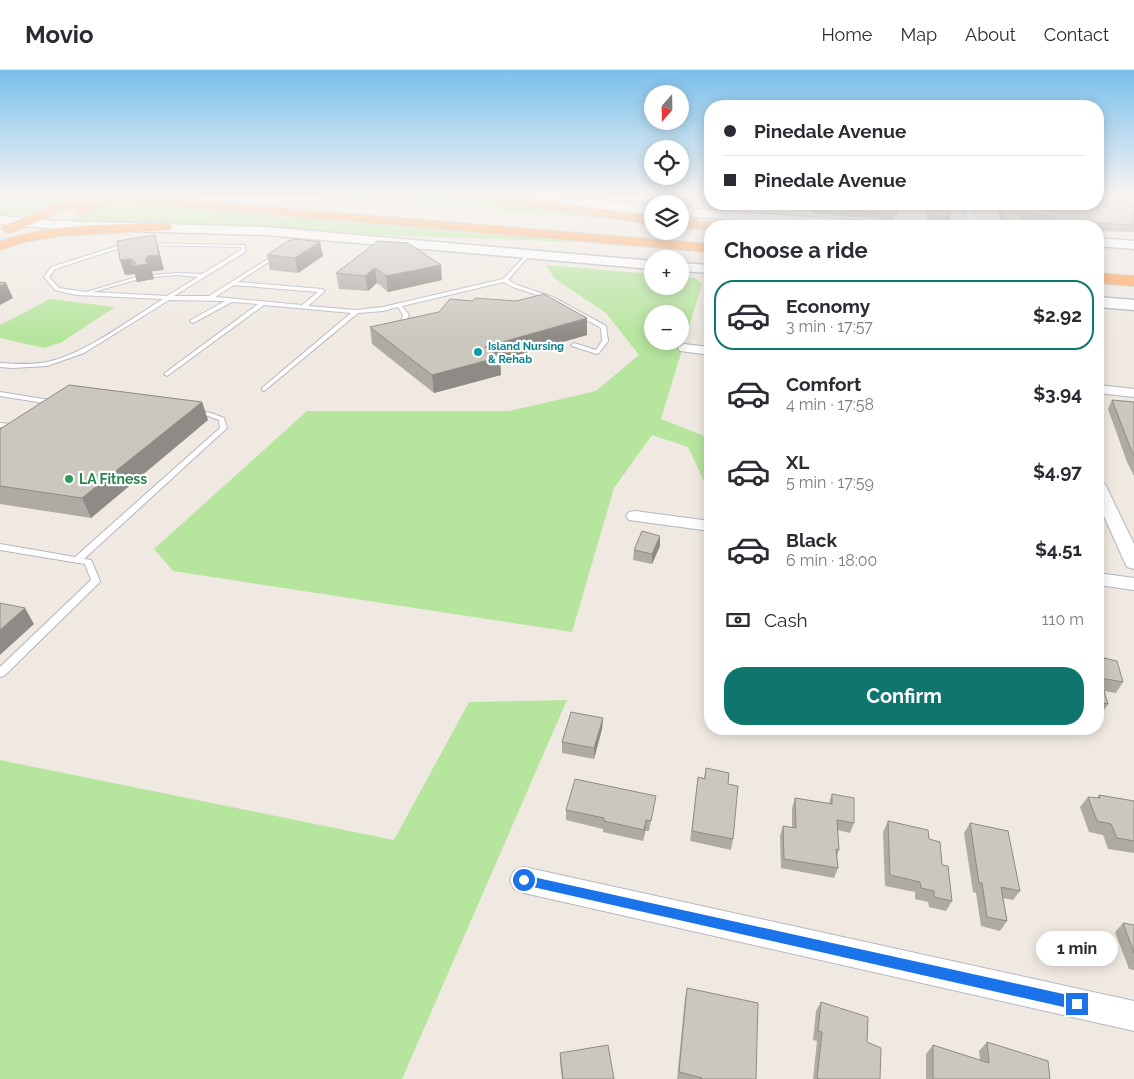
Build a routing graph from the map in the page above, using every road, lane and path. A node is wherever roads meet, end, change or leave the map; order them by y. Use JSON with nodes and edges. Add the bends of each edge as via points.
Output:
{"nodes":[{"id":1,"x":408,"y":243,"type":"edge"},
{"id":2,"x":526,"y":243,"type":"edge"},
{"id":3,"x":652,"y":243,"type":"edge"},
{"id":4,"x":1111,"y":243,"type":"edge"},
{"id":5,"x":130,"y":244,"type":"edge"},
{"id":6,"x":140,"y":244,"type":"edge"},
{"id":7,"x":1134,"y":245,"type":"edge"},
{"id":8,"x":704,"y":247,"type":"edge"},
{"id":9,"x":704,"y":253,"type":"edge"},
{"id":10,"x":528,"y":254,"type":"junction"},
{"id":11,"x":268,"y":260,"type":"dead end"},
{"id":12,"x":644,"y":264,"type":"edge"},
{"id":13,"x":689,"y":268,"type":"edge"},
{"id":14,"x":704,"y":269,"type":"edge"},
{"id":15,"x":154,"y":276,"type":"edge"},
{"id":16,"x":203,"y":276,"type":"junction"},
{"id":17,"x":137,"y":278,"type":"edge"},
{"id":18,"x":1104,"y":278,"type":"edge"},
{"id":19,"x":505,"y":280,"type":"junction"},
{"id":20,"x":1134,"y":281,"type":"edge"},
{"id":21,"x":233,"y":283,"type":"junction"},
{"id":22,"x":86,"y":293,"type":"junction"},
{"id":23,"x":436,"y":296,"type":"junction"},
{"id":24,"x":169,"y":298,"type":"junction"},
{"id":25,"x":210,"y":298,"type":"junction"},
{"id":26,"x":551,"y":298,"type":"junction"},
{"id":27,"x":231,"y":300,"type":"junction"},
{"id":28,"x":542,"y":300,"type":"edge"},
{"id":29,"x":452,"y":302,"type":"edge"},
{"id":30,"x":1104,"y":302,"type":"edge"},
{"id":31,"x":262,"y":303,"type":"junction"},
{"id":32,"x":399,"y":305,"type":"junction"},
{"id":33,"x":1134,"y":305,"type":"edge"},
{"id":34,"x":304,"y":307,"type":"junction"},
{"id":35,"x":356,"y":312,"type":"junction"},
{"id":36,"x":193,"y":321,"type":"dead end"},
{"id":37,"x":387,"y":329,"type":"edge"},
{"id":38,"x":574,"y":345,"type":"dead end"},
{"id":39,"x":689,"y":349,"type":"edge"},
{"id":40,"x":704,"y":350,"type":"edge"},
{"id":41,"x":0,"y":365,"type":"edge"},
{"id":42,"x":168,"y":374,"type":"dead end"},
{"id":43,"x":264,"y":389,"type":"dead end"},
{"id":44,"x":1104,"y":390,"type":"edge"},
{"id":45,"x":1134,"y":393,"type":"edge"},
{"id":46,"x":0,"y":394,"type":"edge"},
{"id":47,"x":42,"y":406,"type":"edge"},
{"id":48,"x":191,"y":412,"type":"edge"},
{"id":49,"x":20,"y":421,"type":"edge"},
{"id":50,"x":0,"y":425,"type":"edge"},
{"id":51,"x":12,"y":426,"type":"junction"},
{"id":52,"x":0,"y":434,"type":"edge"},
{"id":53,"x":1104,"y":499,"type":"edge"},
{"id":54,"x":635,"y":516,"type":"dead end"},
{"id":55,"x":704,"y":525,"type":"edge"},
{"id":56,"x":0,"y":547,"type":"edge"},
{"id":57,"x":77,"y":560,"type":"junction"},
{"id":58,"x":1134,"y":563,"type":"edge"},
{"id":59,"x":1104,"y":580,"type":"edge"},
{"id":60,"x":1134,"y":584,"type":"edge"},
{"id":61,"x":0,"y":673,"type":"edge"},
{"id":62,"x":524,"y":880,"type":"dead end"},
{"id":63,"x":1134,"y":1016,"type":"edge"}],
"edges":[{"from":1,"to":10,"type":"main road"},
{"from":2,"to":9,"type":"highway"},
{"from":3,"to":8,"type":"highway"},
{"from":4,"to":7,"type":"main road"},
{"from":5,"to":22,"type":"lane","via":[[53,268],[46,277],[57,288]]},
{"from":6,"to":16,"type":"lane","via":[[243,246],[243,251]]},
{"from":10,"to":12,"type":"main road"},
{"from":10,"to":19,"type":"lane"},
{"from":11,"to":21,"type":"lane"},
{"from":13,"to":14,"type":"main road"},
{"from":15,"to":16,"type":"lane"},
{"from":16,"to":24,"type":"lane"},
{"from":17,"to":22,"type":"lane"},
{"from":18,"to":20,"type":"highway"},
{"from":19,"to":23,"type":"lane"},
{"from":19,"to":26,"type":"lane"},
{"from":21,"to":25,"type":"lane"},
{"from":21,"to":34,"type":"lane","via":[[322,291]]},
{"from":22,"to":24,"type":"lane"},
{"from":23,"to":29,"type":"lane"},
{"from":23,"to":32,"type":"lane"},
{"from":24,"to":25,"type":"lane"},
{"from":24,"to":41,"type":"lane","via":[[82,352],[46,364]]},
{"from":25,"to":27,"type":"lane"},
{"from":26,"to":28,"type":"lane"},
{"from":26,"to":38,"type":"lane","via":[[604,327],[605,341],[597,352]]},
{"from":27,"to":31,"type":"lane"},
{"from":27,"to":36,"type":"lane"},
{"from":30,"to":33,"type":"main road"},
{"from":31,"to":34,"type":"lane"},
{"from":31,"to":42,"type":"lane"},
{"from":32,"to":35,"type":"lane"},
{"from":32,"to":37,"type":"lane","via":[[406,315],[403,323]]},
{"from":34,"to":35,"type":"lane"},
{"from":35,"to":43,"type":"lane"},
{"from":39,"to":40,"type":"street"},
{"from":44,"to":45,"type":"street"},
{"from":46,"to":47,"type":"lane","via":[[53,401]]},
{"from":48,"to":57,"type":"lane","via":[[222,419],[224,428]]},
{"from":49,"to":51,"type":"lane"},
{"from":50,"to":51,"type":"lane"},
{"from":51,"to":52,"type":"lane"},
{"from":53,"to":58,"type":"street"},
{"from":54,"to":55,"type":"street"},
{"from":56,"to":57,"type":"lane"},
{"from":57,"to":61,"type":"lane","via":[[88,562],[96,581]]},
{"from":59,"to":60,"type":"street"},
{"from":62,"to":63,"type":"street"}]}
